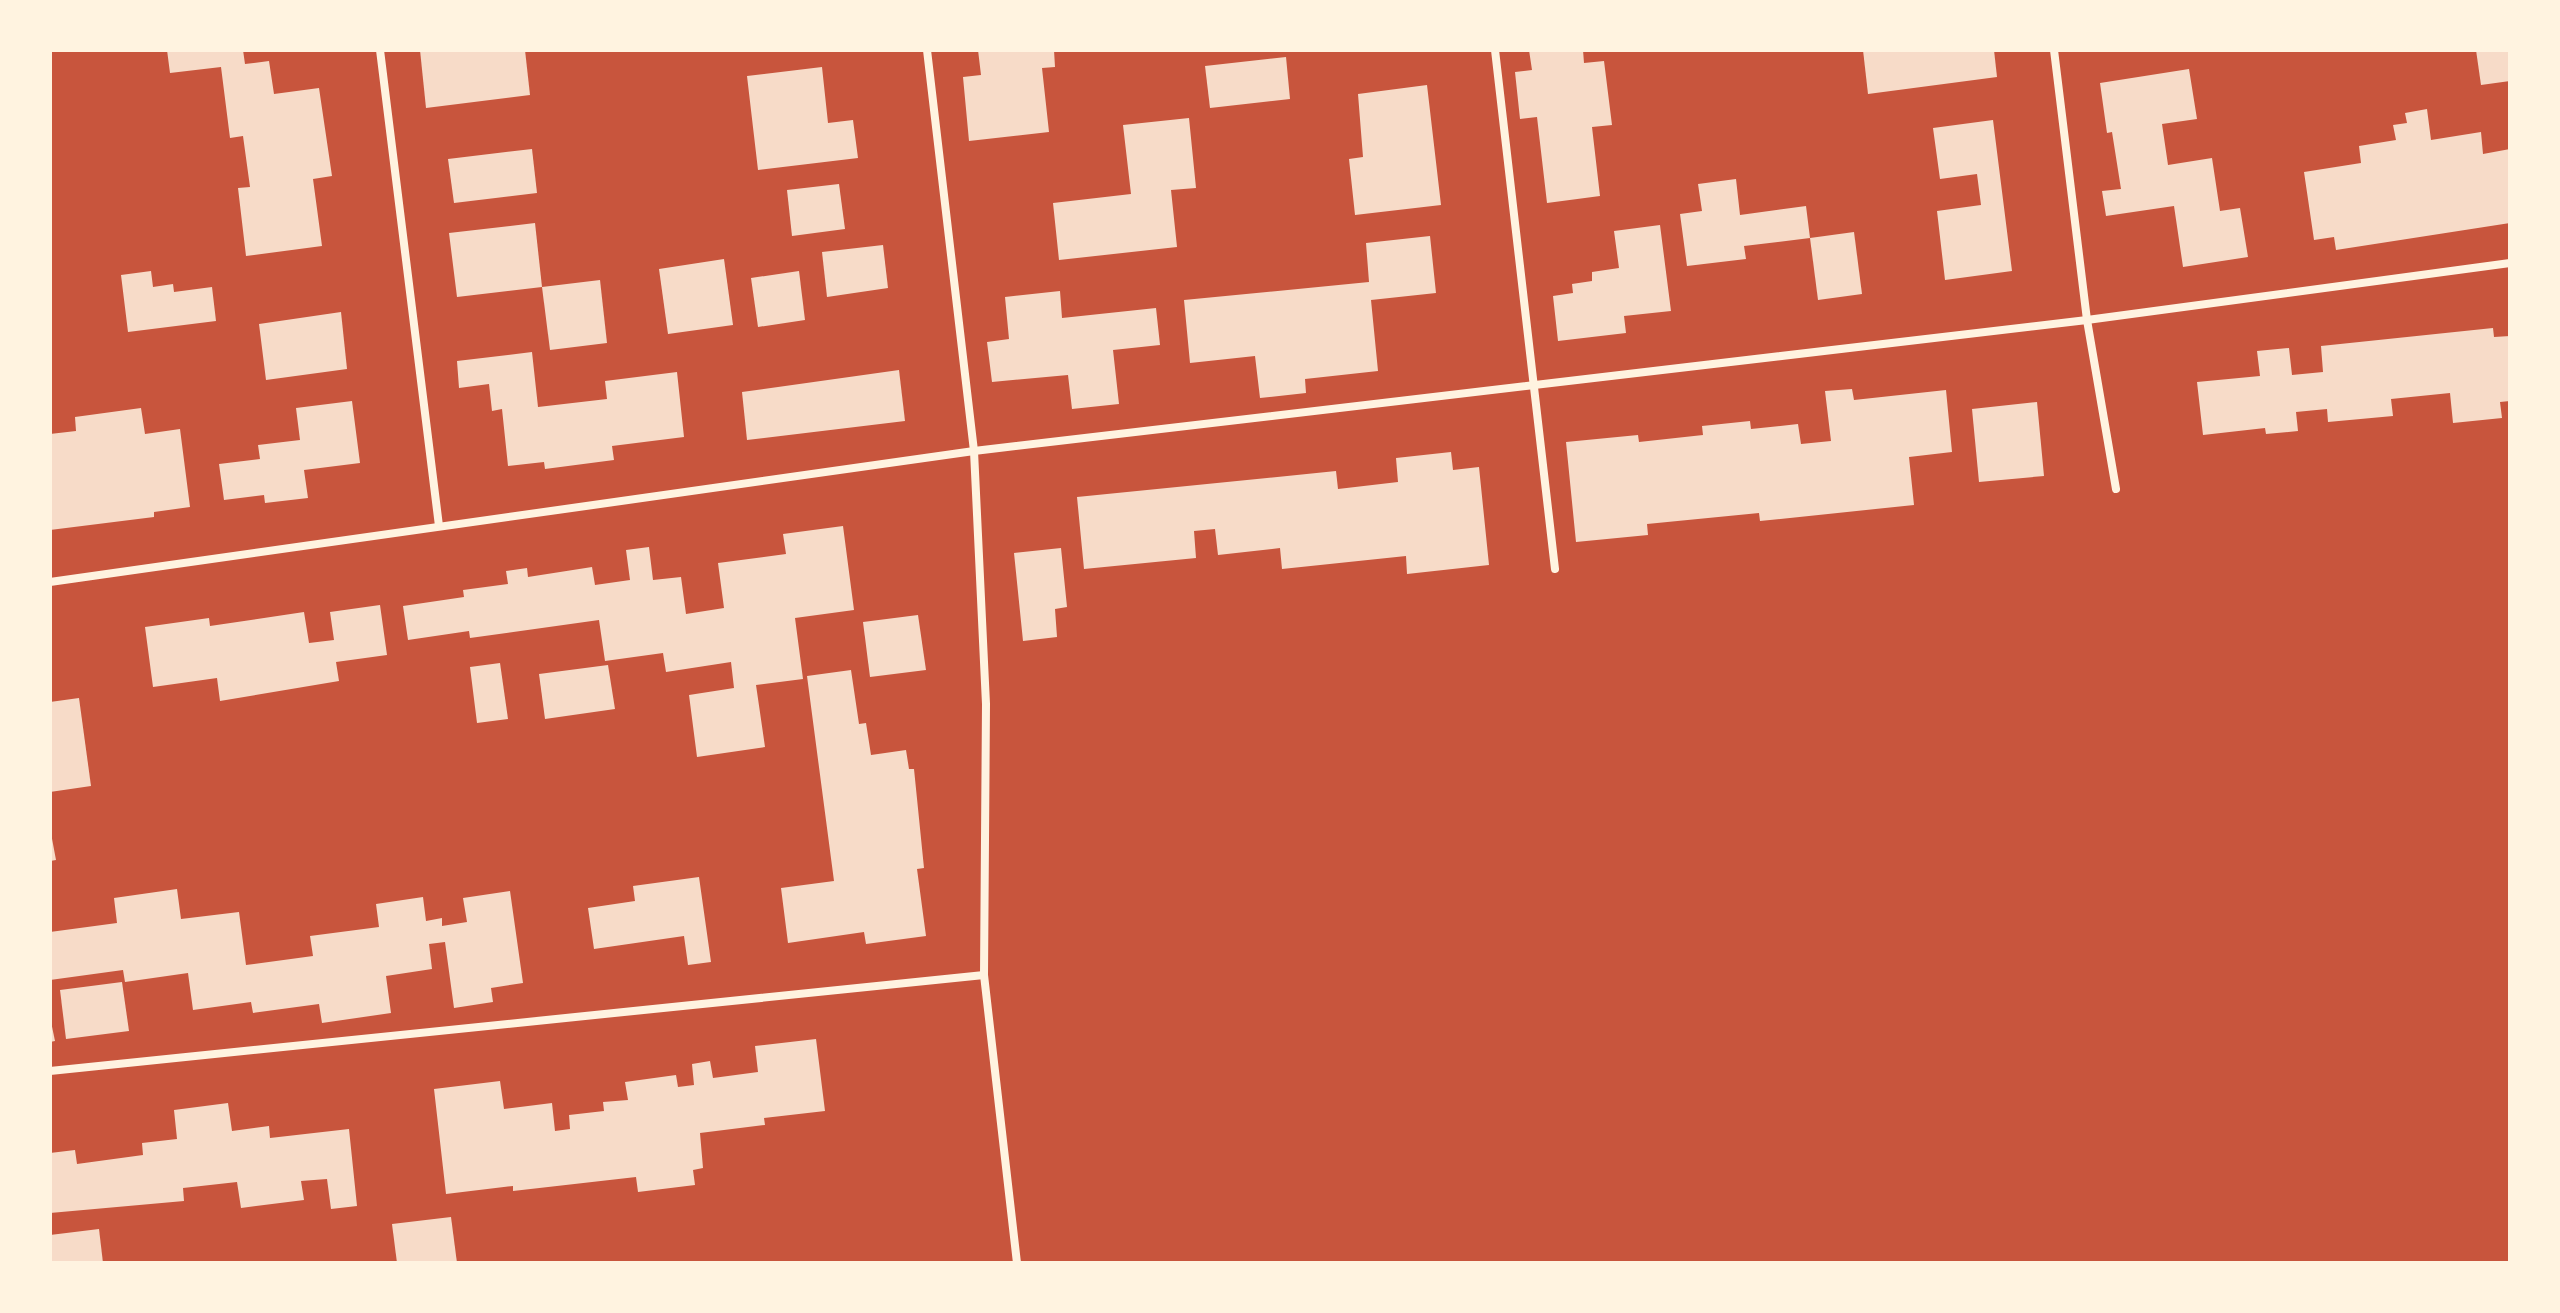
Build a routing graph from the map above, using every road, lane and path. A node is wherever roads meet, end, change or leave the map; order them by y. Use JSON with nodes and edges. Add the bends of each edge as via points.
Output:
{"nodes":[{"id":1,"x":380,"y":50,"type":"edge"},
{"id":2,"x":927,"y":50,"type":"edge"},
{"id":3,"x":1495,"y":50,"type":"edge"},
{"id":4,"x":2054,"y":50,"type":"edge"},
{"id":5,"x":2510,"y":263,"type":"edge"},
{"id":6,"x":2087,"y":320,"type":"junction"},
{"id":7,"x":1533,"y":387,"type":"junction"},
{"id":8,"x":974,"y":451,"type":"junction"},
{"id":9,"x":2116,"y":489,"type":"dead end"},
{"id":10,"x":439,"y":526,"type":"junction"},
{"id":11,"x":1555,"y":569,"type":"dead end"},
{"id":12,"x":50,"y":582,"type":"edge"},
{"id":13,"x":984,"y":975,"type":"junction"},
{"id":14,"x":50,"y":1071,"type":"edge"},
{"id":15,"x":1017,"y":1263,"type":"edge"}],
"edges":[{"from":1,"to":10,"type":"street"},
{"from":2,"to":8,"type":"street"},
{"from":3,"to":7,"type":"street"},
{"from":4,"to":6,"type":"street"},
{"from":5,"to":6,"type":"street"},
{"from":6,"to":7,"type":"street"},
{"from":6,"to":9,"type":"street"},
{"from":7,"to":8,"type":"street"},
{"from":7,"to":11,"type":"street"},
{"from":8,"to":10,"type":"street"},
{"from":8,"to":13,"type":"street","via":[[986,704]]},
{"from":10,"to":12,"type":"street"},
{"from":13,"to":14,"type":"street"},
{"from":13,"to":15,"type":"street"}]}
